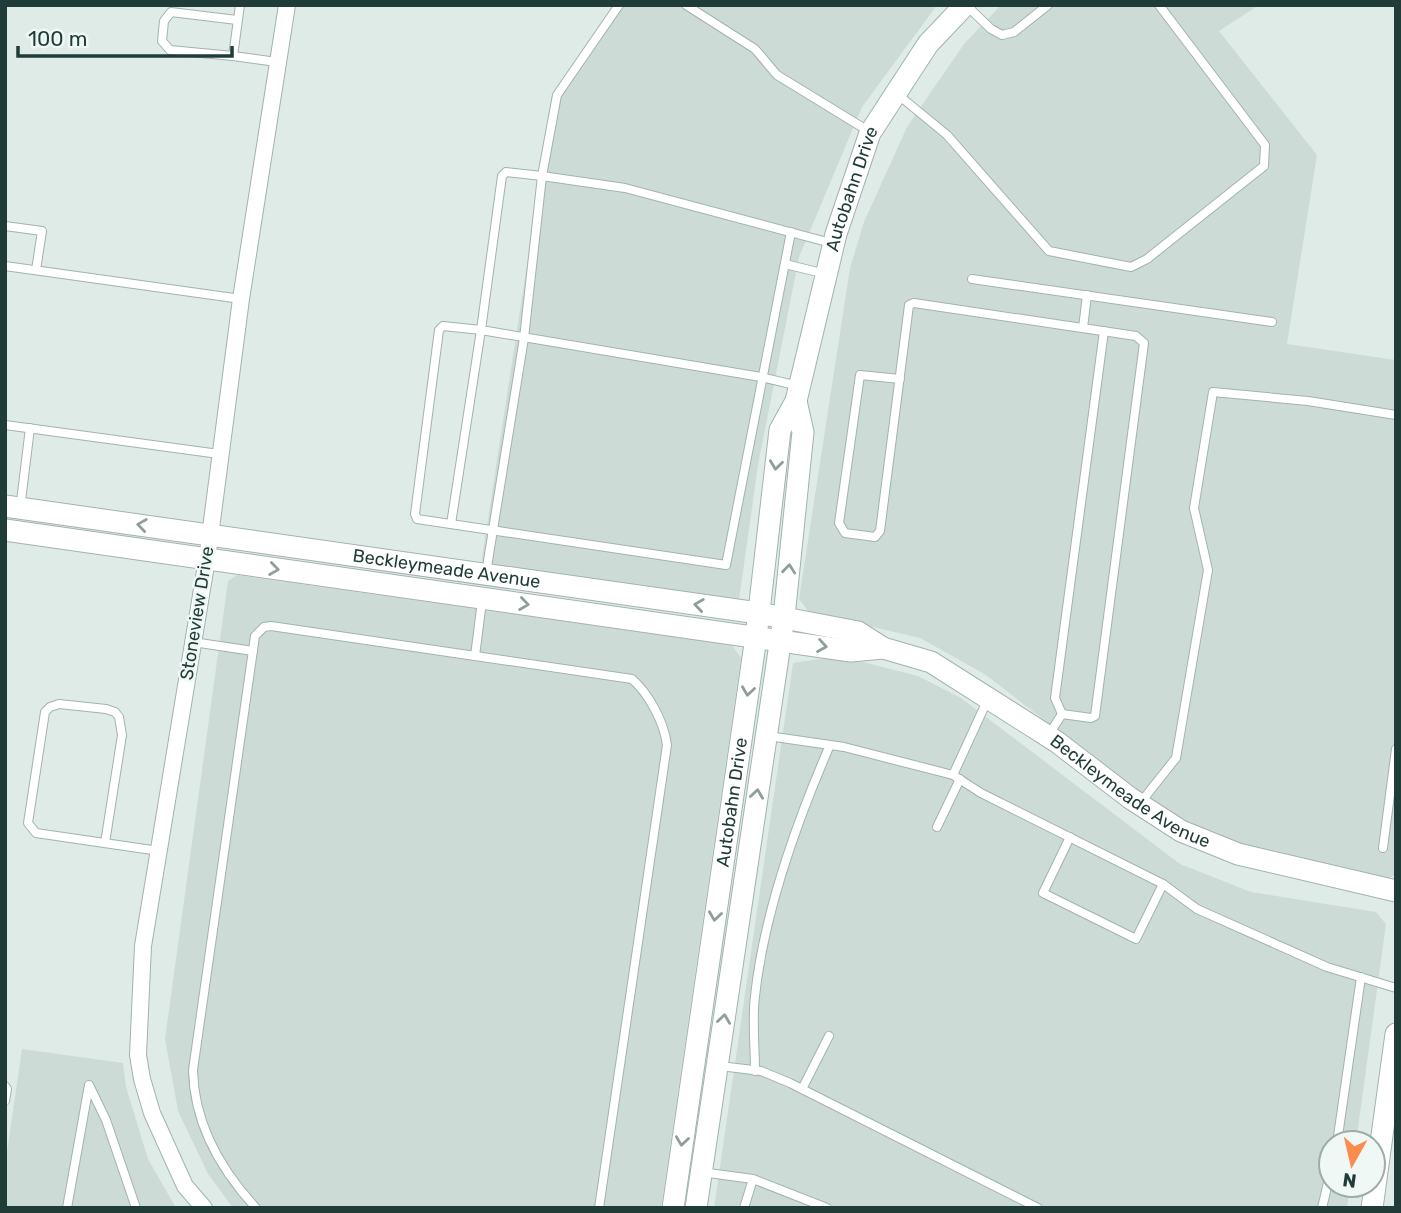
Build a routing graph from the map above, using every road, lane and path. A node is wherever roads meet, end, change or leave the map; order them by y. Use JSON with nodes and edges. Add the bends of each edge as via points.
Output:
{"nodes":[{"id":1,"x":240,"y":5,"type":"edge"},
{"id":2,"x":287,"y":5,"type":"edge"},
{"id":3,"x":620,"y":5,"type":"edge"},
{"id":4,"x":686,"y":5,"type":"edge"},
{"id":5,"x":965,"y":5,"type":"edge"},
{"id":6,"x":1048,"y":5,"type":"edge"},
{"id":7,"x":1159,"y":5,"type":"edge"},
{"id":8,"x":237,"y":20,"type":"junction"},
{"id":9,"x":233,"y":56,"type":"junction"},
{"id":10,"x":277,"y":62,"type":"junction"},
{"id":11,"x":896,"y":93,"type":"junction"},
{"id":12,"x":870,"y":133,"type":"junction"},
{"id":13,"x":542,"y":176,"type":"junction"},
{"id":14,"x":5,"y":226,"type":"edge"},
{"id":15,"x":791,"y":232,"type":"junction"},
{"id":16,"x":834,"y":243,"type":"junction"},
{"id":17,"x":785,"y":264,"type":"junction"},
{"id":18,"x":5,"y":266,"type":"edge"},
{"id":19,"x":36,"y":270,"type":"junction"},
{"id":20,"x":827,"y":274,"type":"junction"},
{"id":21,"x":972,"y":279,"type":"dead end"},
{"id":22,"x":1087,"y":295,"type":"junction"},
{"id":23,"x":241,"y":299,"type":"junction"},
{"id":24,"x":1272,"y":322,"type":"dead end"},
{"id":25,"x":1083,"y":328,"type":"junction"},
{"id":26,"x":481,"y":330,"type":"junction"},
{"id":27,"x":1104,"y":331,"type":"junction"},
{"id":28,"x":524,"y":338,"type":"junction"},
{"id":29,"x":761,"y":377,"type":"junction"},
{"id":30,"x":900,"y":379,"type":"junction"},
{"id":31,"x":797,"y":394,"type":"junction"},
{"id":32,"x":1396,"y":415,"type":"edge"},
{"id":33,"x":5,"y":425,"type":"edge"},
{"id":34,"x":30,"y":428,"type":"junction"},
{"id":35,"x":219,"y":454,"type":"junction"},
{"id":36,"x":13,"y":507,"type":"edge"},
{"id":37,"x":451,"y":524,"type":"junction"},
{"id":38,"x":11,"y":530,"type":"edge"},
{"id":39,"x":493,"y":530,"type":"junction"},
{"id":40,"x":210,"y":534,"type":"junction"},
{"id":41,"x":207,"y":559,"type":"junction"},
{"id":42,"x":486,"y":574,"type":"junction"},
{"id":43,"x":483,"y":598,"type":"junction"},
{"id":44,"x":758,"y":613,"type":"junction"},
{"id":45,"x":784,"y":617,"type":"junction"},
{"id":46,"x":756,"y":637,"type":"junction"},
{"id":47,"x":780,"y":640,"type":"junction"},
{"id":48,"x":193,"y":642,"type":"junction"},
{"id":49,"x":883,"y":648,"type":"junction"},
{"id":50,"x":253,"y":651,"type":"junction"},
{"id":51,"x":475,"y":656,"type":"junction"},
{"id":52,"x":988,"y":698,"type":"junction"},
{"id":53,"x":1062,"y":714,"type":"junction"},
{"id":54,"x":766,"y":736,"type":"junction"},
{"id":55,"x":1048,"y":736,"type":"junction"},
{"id":56,"x":830,"y":745,"type":"junction"},
{"id":57,"x":1396,"y":749,"type":"edge"},
{"id":58,"x":956,"y":777,"type":"junction"},
{"id":59,"x":1394,"y":782,"type":"edge"},
{"id":60,"x":1139,"y":804,"type":"junction"},
{"id":61,"x":937,"y":827,"type":"dead end"},
{"id":62,"x":1069,"y":837,"type":"junction"},
{"id":63,"x":105,"y":843,"type":"junction"},
{"id":64,"x":1383,"y":848,"type":"dead end"},
{"id":65,"x":159,"y":851,"type":"junction"},
{"id":66,"x":1163,"y":884,"type":"junction"},
{"id":67,"x":1396,"y":891,"type":"edge"},
{"id":68,"x":1361,"y":977,"type":"junction"},
{"id":69,"x":1396,"y":988,"type":"edge"},
{"id":70,"x":829,"y":1036,"type":"dead end"},
{"id":71,"x":1396,"y":1037,"type":"edge"},
{"id":72,"x":717,"y":1066,"type":"junction"},
{"id":73,"x":755,"y":1071,"type":"junction"},
{"id":74,"x":5,"y":1086,"type":"edge"},
{"id":75,"x":802,"y":1089,"type":"junction"},
{"id":76,"x":5,"y":1101,"type":"edge"},
{"id":77,"x":1339,"y":1129,"type":"edge"},
{"id":78,"x":702,"y":1172,"type":"junction"},
{"id":79,"x":753,"y":1179,"type":"junction"},
{"id":80,"x":67,"y":1208,"type":"edge"},
{"id":81,"x":136,"y":1208,"type":"edge"},
{"id":82,"x":204,"y":1208,"type":"edge"},
{"id":83,"x":256,"y":1208,"type":"edge"},
{"id":84,"x":599,"y":1208,"type":"edge"},
{"id":85,"x":673,"y":1208,"type":"edge"},
{"id":86,"x":696,"y":1208,"type":"edge"},
{"id":87,"x":744,"y":1208,"type":"edge"},
{"id":88,"x":827,"y":1208,"type":"edge"},
{"id":89,"x":1038,"y":1208,"type":"edge"},
{"id":90,"x":1372,"y":1208,"type":"edge"}],
"edges":[{"from":1,"to":8,"type":"lane"},
{"from":2,"to":10,"type":"street","name":"Stoneview Drive"},
{"from":3,"to":13,"type":"lane","via":[[557,95]]},
{"from":4,"to":12,"type":"lane","via":[[755,49],[778,75]]},
{"from":5,"to":6,"type":"lane","via":[[1002,35],[1014,32]]},
{"from":5,"to":11,"type":"street","name":"Autobahn Drive","via":[[928,44]]},
{"from":7,"to":11,"type":"lane","via":[[1265,145],[1266,156],[1264,166],[1131,267],[1049,251],[947,135]]},
{"from":8,"to":9,"type":"lane"},
{"from":8,"to":9,"type":"lane","via":[[171,12],[164,21],[162,41],[170,50]]},
{"from":9,"to":10,"type":"lane"},
{"from":10,"to":23,"type":"street","name":"Stoneview Drive"},
{"from":11,"to":12,"type":"street","name":"Autobahn Drive"},
{"from":12,"to":16,"type":"street","name":"Autobahn Drive"},
{"from":13,"to":15,"type":"lane","via":[[625,188]]},
{"from":13,"to":26,"type":"lane","via":[[506,172],[502,176]]},
{"from":13,"to":28,"type":"lane"},
{"from":14,"to":19,"type":"lane","via":[[42,231]]},
{"from":15,"to":16,"type":"lane"},
{"from":15,"to":17,"type":"lane"},
{"from":16,"to":20,"type":"street","name":"Autobahn Drive"},
{"from":17,"to":20,"type":"lane"},
{"from":17,"to":29,"type":"lane"},
{"from":18,"to":19,"type":"lane"},
{"from":19,"to":23,"type":"lane"},
{"from":20,"to":31,"type":"street","name":"Autobahn Drive"},
{"from":21,"to":22,"type":"lane"},
{"from":22,"to":24,"type":"lane"},
{"from":22,"to":25,"type":"lane"},
{"from":23,"to":35,"type":"street","name":"Stoneview Drive"},
{"from":25,"to":27,"type":"lane"},
{"from":25,"to":30,"type":"lane","via":[[914,303],[909,305]]},
{"from":26,"to":28,"type":"lane"},
{"from":26,"to":37,"type":"lane"},
{"from":26,"to":37,"type":"lane","via":[[443,326],[439,330],[415,514],[417,519]]},
{"from":27,"to":53,"type":"lane","via":[[1055,698]]},
{"from":27,"to":53,"type":"lane","via":[[1136,336],[1144,343],[1095,716]]},
{"from":28,"to":29,"type":"lane"},
{"from":28,"to":39,"type":"lane"},
{"from":29,"to":31,"type":"lane"},
{"from":29,"to":39,"type":"lane","via":[[726,565]]},
{"from":30,"to":30,"type":"lane","via":[[880,531],[875,537],[845,533],[839,523],[860,374]]},
{"from":31,"to":44,"type":"street","name":"Autobahn Drive","one_way":true,"via":[[780,430]]},
{"from":45,"to":31,"type":"street","name":"Autobahn Drive","one_way":true,"via":[[803,432]]},
{"from":32,"to":60,"type":"lane","via":[[1213,392],[1194,508],[1208,570],[1177,758]]},
{"from":33,"to":34,"type":"lane"},
{"from":34,"to":35,"type":"lane"},
{"from":34,"to":36,"type":"lane"},
{"from":35,"to":40,"type":"street","name":"Stoneview Drive"},
{"from":36,"to":38,"type":"lane"},
{"from":40,"to":36,"type":"street","name":"Beckleymeade Avenue","one_way":true},
{"from":37,"to":39,"type":"lane"},
{"from":38,"to":41,"type":"street","name":"Beckleymeade Avenue"},
{"from":39,"to":42,"type":"lane"},
{"from":40,"to":41,"type":"street","name":"Stoneview Drive"},
{"from":40,"to":42,"type":"street","name":"Beckleymeade Avenue"},
{"from":41,"to":43,"type":"street","name":"Beckleymeade Avenue","one_way":true},
{"from":41,"to":48,"type":"street","name":"Stoneview Drive"},
{"from":42,"to":43,"type":"street"},
{"from":44,"to":42,"type":"street","name":"Beckleymeade Avenue","one_way":true},
{"from":43,"to":46,"type":"street","name":"Beckleymeade Avenue","one_way":true},
{"from":43,"to":51,"type":"lane"},
{"from":44,"to":45,"type":"street","name":"Beckleymeade Avenue"},
{"from":44,"to":46,"type":"street","name":"Autobahn Drive"},
{"from":45,"to":47,"type":"street","name":"Autobahn Drive"},
{"from":45,"to":49,"type":"street","name":"Beckleymeade Avenue","via":[[858,632]]},
{"from":46,"to":47,"type":"street","name":"Beckleymeade Avenue"},
{"from":46,"to":85,"type":"street","name":"Autobahn Drive","one_way":true},
{"from":47,"to":49,"type":"street","name":"Beckleymeade Avenue","one_way":true,"via":[[851,651]]},
{"from":47,"to":54,"type":"street","name":"Autobahn Drive"},
{"from":48,"to":50,"type":"lane"},
{"from":48,"to":65,"type":"street","name":"Stoneview Drive"},
{"from":49,"to":52,"type":"street","name":"Beckleymeade Avenue","via":[[931,662]]},
{"from":50,"to":51,"type":"lane","via":[[255,635],[271,626]]},
{"from":50,"to":83,"type":"lane","via":[[193,1070],[197,1106],[219,1159]]},
{"from":51,"to":84,"type":"lane","via":[[632,679],[653,707],[666,738]]},
{"from":52,"to":55,"type":"street","name":"Beckleymeade Avenue"},
{"from":52,"to":58,"type":"lane"},
{"from":53,"to":55,"type":"lane"},
{"from":54,"to":56,"type":"lane"},
{"from":72,"to":54,"type":"street","name":"Autobahn Drive","one_way":true},
{"from":55,"to":60,"type":"street","name":"Beckleymeade Avenue"},
{"from":56,"to":58,"type":"lane"},
{"from":56,"to":73,"type":"lane","via":[[806,799],[766,933],[754,997]]},
{"from":57,"to":59,"type":"lane"},
{"from":58,"to":61,"type":"lane"},
{"from":58,"to":62,"type":"lane"},
{"from":59,"to":64,"type":"lane"},
{"from":60,"to":67,"type":"street","name":"Beckleymeade Avenue","via":[[1181,831],[1238,853]]},
{"from":62,"to":66,"type":"lane"},
{"from":62,"to":66,"type":"lane","via":[[1043,893],[1053,898],[1136,939]]},
{"from":63,"to":63,"type":"lane","via":[[36,833],[28,823],[45,712],[54,705],[106,709],[119,717],[122,735]]},
{"from":63,"to":65,"type":"lane"},
{"from":65,"to":82,"type":"street","name":"Stoneview Drive","via":[[143,946],[138,1055],[163,1140],[185,1186]]},
{"from":66,"to":68,"type":"lane","via":[[1197,909]]},
{"from":68,"to":69,"type":"lane"},
{"from":68,"to":77,"type":"lane"},
{"from":70,"to":75,"type":"lane"},
{"from":71,"to":90,"type":"street"},
{"from":72,"to":73,"type":"lane"},
{"from":72,"to":78,"type":"street","name":"Autobahn Drive"},
{"from":73,"to":75,"type":"lane"},
{"from":74,"to":76,"type":"lane"},
{"from":75,"to":89,"type":"lane"},
{"from":78,"to":79,"type":"lane"},
{"from":78,"to":86,"type":"street","name":"Autobahn Drive"},
{"from":79,"to":87,"type":"lane"},
{"from":79,"to":88,"type":"lane"},
{"from":80,"to":81,"type":"lane","via":[[89,1086],[106,1120]]}]}
